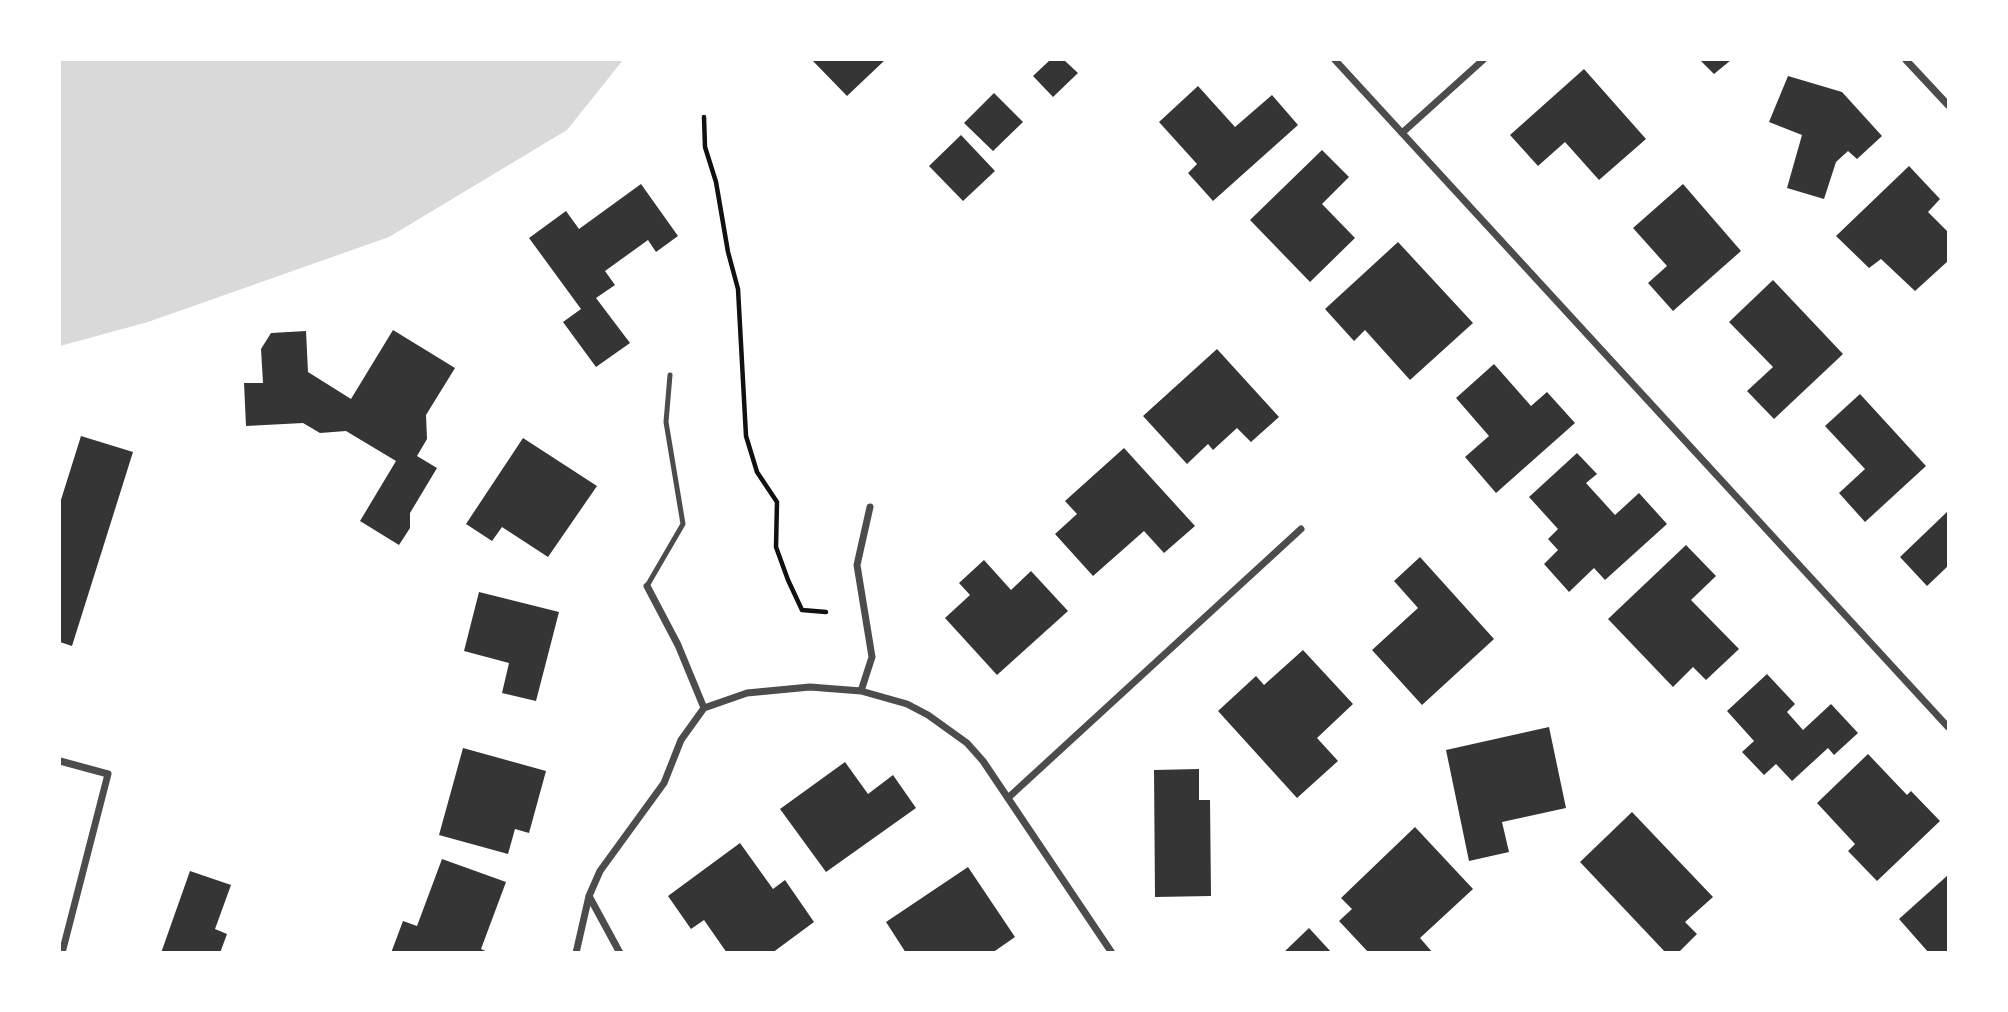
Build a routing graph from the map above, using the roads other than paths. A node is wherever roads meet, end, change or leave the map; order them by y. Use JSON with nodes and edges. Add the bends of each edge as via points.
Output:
{"nodes":[{"id":1,"x":1335,"y":60,"type":"edge"},
{"id":2,"x":1483,"y":60,"type":"edge"},
{"id":3,"x":1906,"y":60,"type":"edge"},
{"id":4,"x":1948,"y":105,"type":"edge"},
{"id":5,"x":1402,"y":133,"type":"junction"},
{"id":6,"x":670,"y":375,"type":"dead end"},
{"id":7,"x":870,"y":507,"type":"dead end"},
{"id":8,"x":1301,"y":529,"type":"dead end"},
{"id":9,"x":647,"y":586,"type":"joint"},
{"id":10,"x":861,"y":691,"type":"junction"},
{"id":11,"x":704,"y":708,"type":"junction"},
{"id":12,"x":1948,"y":727,"type":"edge"},
{"id":13,"x":60,"y":761,"type":"edge"},
{"id":14,"x":1009,"y":797,"type":"junction"},
{"id":15,"x":589,"y":896,"type":"junction"},
{"id":16,"x":61,"y":953,"type":"edge"},
{"id":17,"x":576,"y":953,"type":"edge"},
{"id":18,"x":620,"y":953,"type":"edge"},
{"id":19,"x":1112,"y":953,"type":"edge"}],
"edges":[{"from":1,"to":5,"type":"street"},
{"from":2,"to":5,"type":"street"},
{"from":3,"to":4,"type":"street"},
{"from":5,"to":12,"type":"street"},
{"from":6,"to":9,"type":"lane","via":[[666,422],[683,524]]},
{"from":7,"to":10,"type":"street","via":[[857,565],[873,657]]},
{"from":8,"to":14,"type":"street"},
{"from":9,"to":11,"type":"street"},
{"from":10,"to":11,"type":"street","via":[[810,687],[747,693]]},
{"from":10,"to":14,"type":"street","via":[[907,704],[948,728],[983,761]]},
{"from":11,"to":15,"type":"street","via":[[681,740],[664,783],[600,871]]},
{"from":13,"to":16,"type":"street","via":[[108,774]]},
{"from":14,"to":19,"type":"street"},
{"from":15,"to":17,"type":"street"},
{"from":15,"to":18,"type":"street"}]}
